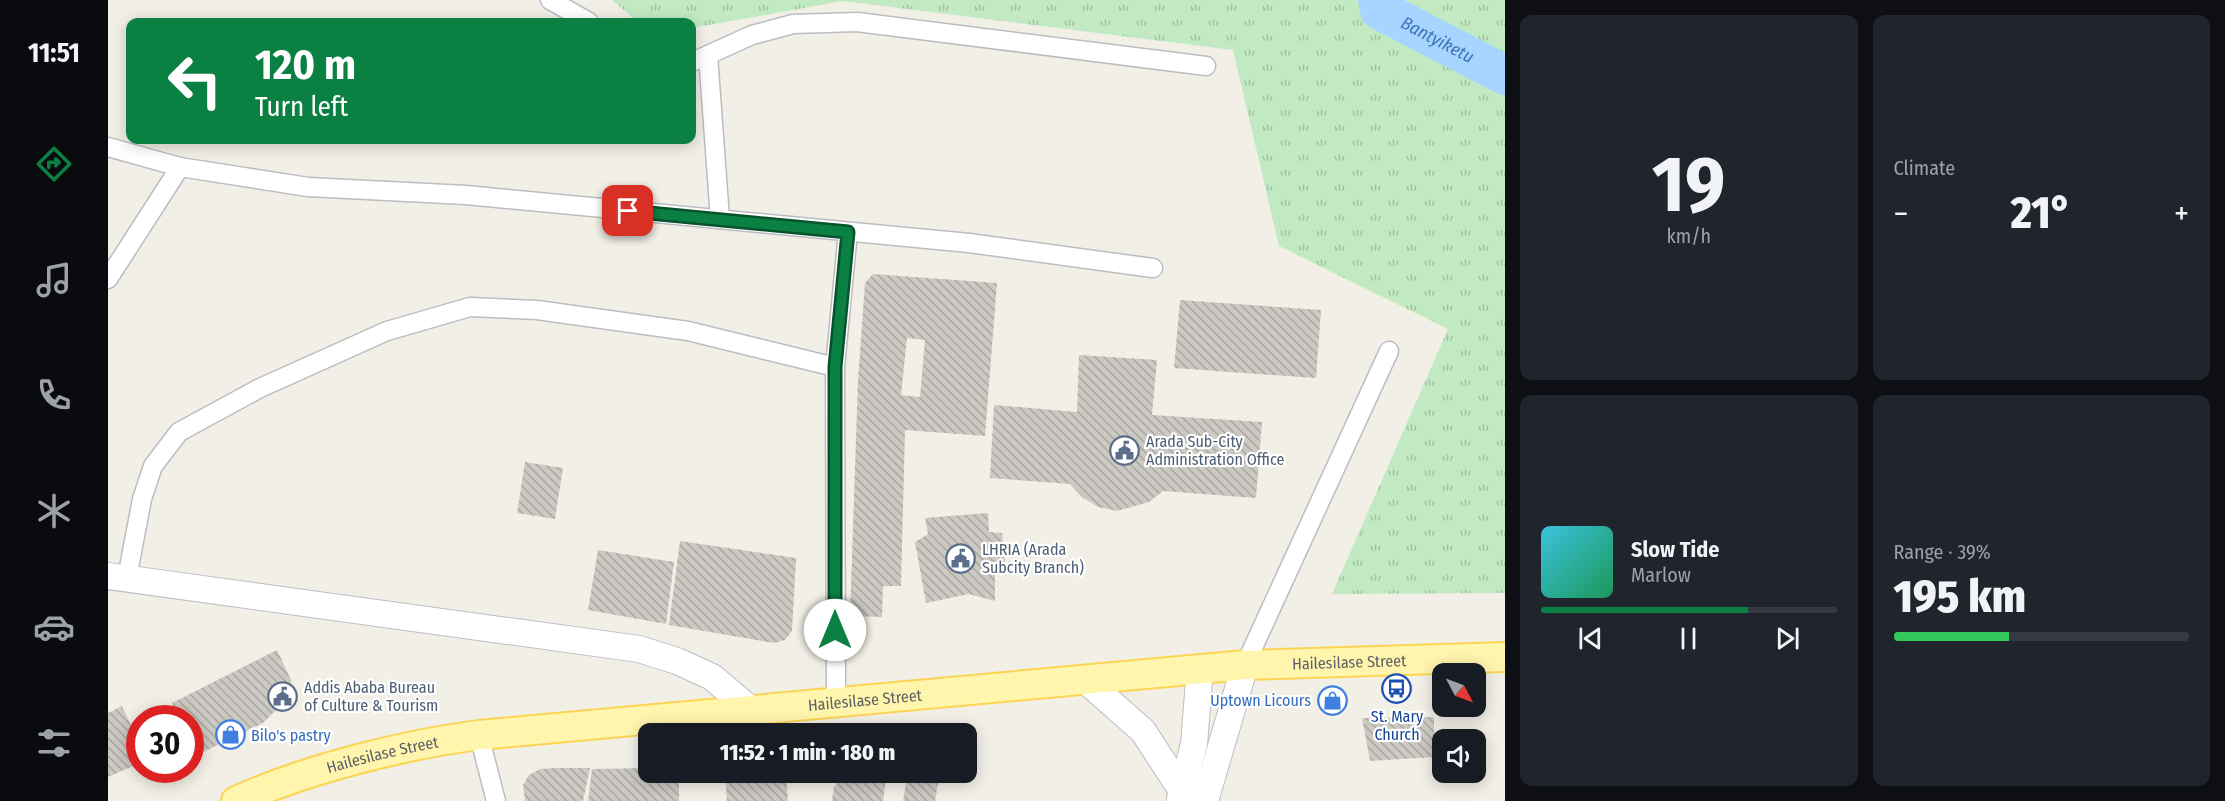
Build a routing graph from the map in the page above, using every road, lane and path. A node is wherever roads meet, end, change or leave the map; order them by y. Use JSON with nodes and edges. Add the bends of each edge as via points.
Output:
{"nodes":[{"id":1,"x":550,"y":0,"type":"edge"},
{"id":2,"x":583,"y":18,"type":"edge"},
{"id":3,"x":700,"y":59,"type":"edge"},
{"id":4,"x":1206,"y":66,"type":"dead end"},
{"id":5,"x":108,"y":147,"type":"edge"},
{"id":6,"x":180,"y":167,"type":"junction"},
{"id":7,"x":720,"y":219,"type":"junction"},
{"id":8,"x":848,"y":232,"type":"junction"},
{"id":9,"x":1153,"y":268,"type":"dead end"},
{"id":10,"x":108,"y":279,"type":"edge"},
{"id":11,"x":1389,"y":351,"type":"dead end"},
{"id":12,"x":835,"y":367,"type":"junction"},
{"id":13,"x":118,"y":577,"type":"edge"},
{"id":14,"x":1505,"y":657,"type":"edge"},
{"id":15,"x":1245,"y":664,"type":"junction"},
{"id":16,"x":1200,"y":669,"type":"junction"},
{"id":17,"x":1084,"y":679,"type":"junction"},
{"id":18,"x":836,"y":702,"type":"junction"},
{"id":19,"x":751,"y":710,"type":"junction"},
{"id":20,"x":479,"y":735,"type":"junction"},
{"id":21,"x":1189,"y":798,"type":"edge"},
{"id":22,"x":236,"y":801,"type":"edge"},
{"id":23,"x":496,"y":801,"type":"edge"}],
"edges":[{"from":1,"to":2,"type":"street"},
{"from":3,"to":4,"type":"street","via":[[752,34],[793,24],[857,22]]},
{"from":3,"to":7,"type":"street"},
{"from":5,"to":6,"type":"street"},
{"from":6,"to":7,"type":"street","via":[[308,187],[466,195]]},
{"from":6,"to":10,"type":"street"},
{"from":7,"to":8,"type":"street"},
{"from":8,"to":9,"type":"street","via":[[969,243]]},
{"from":8,"to":12,"type":"street"},
{"from":11,"to":15,"type":"street"},
{"from":12,"to":13,"type":"street","via":[[688,331],[537,310],[470,307],[387,331],[260,388],[179,432],[153,466]]},
{"from":12,"to":18,"type":"street"},
{"from":13,"to":19,"type":"street","via":[[639,649],[712,677]]},
{"from":14,"to":15,"type":"main road","name":"Hailesilase Street"},
{"from":15,"to":16,"type":"main road","name":"Hailesilase Street"},
{"from":15,"to":21,"type":"street"},
{"from":16,"to":17,"type":"main road","name":"Hailesilase Street"},
{"from":16,"to":21,"type":"street"},
{"from":17,"to":18,"type":"main road","name":"Hailesilase Street"},
{"from":17,"to":21,"type":"street","via":[[1143,731]]},
{"from":18,"to":19,"type":"main road","name":"Hailesilase Street"},
{"from":19,"to":20,"type":"main road","name":"Hailesilase Street"},
{"from":20,"to":22,"type":"main road","name":"Hailesilase Street","via":[[429,741],[377,755],[262,789]]},
{"from":20,"to":23,"type":"street"}]}
